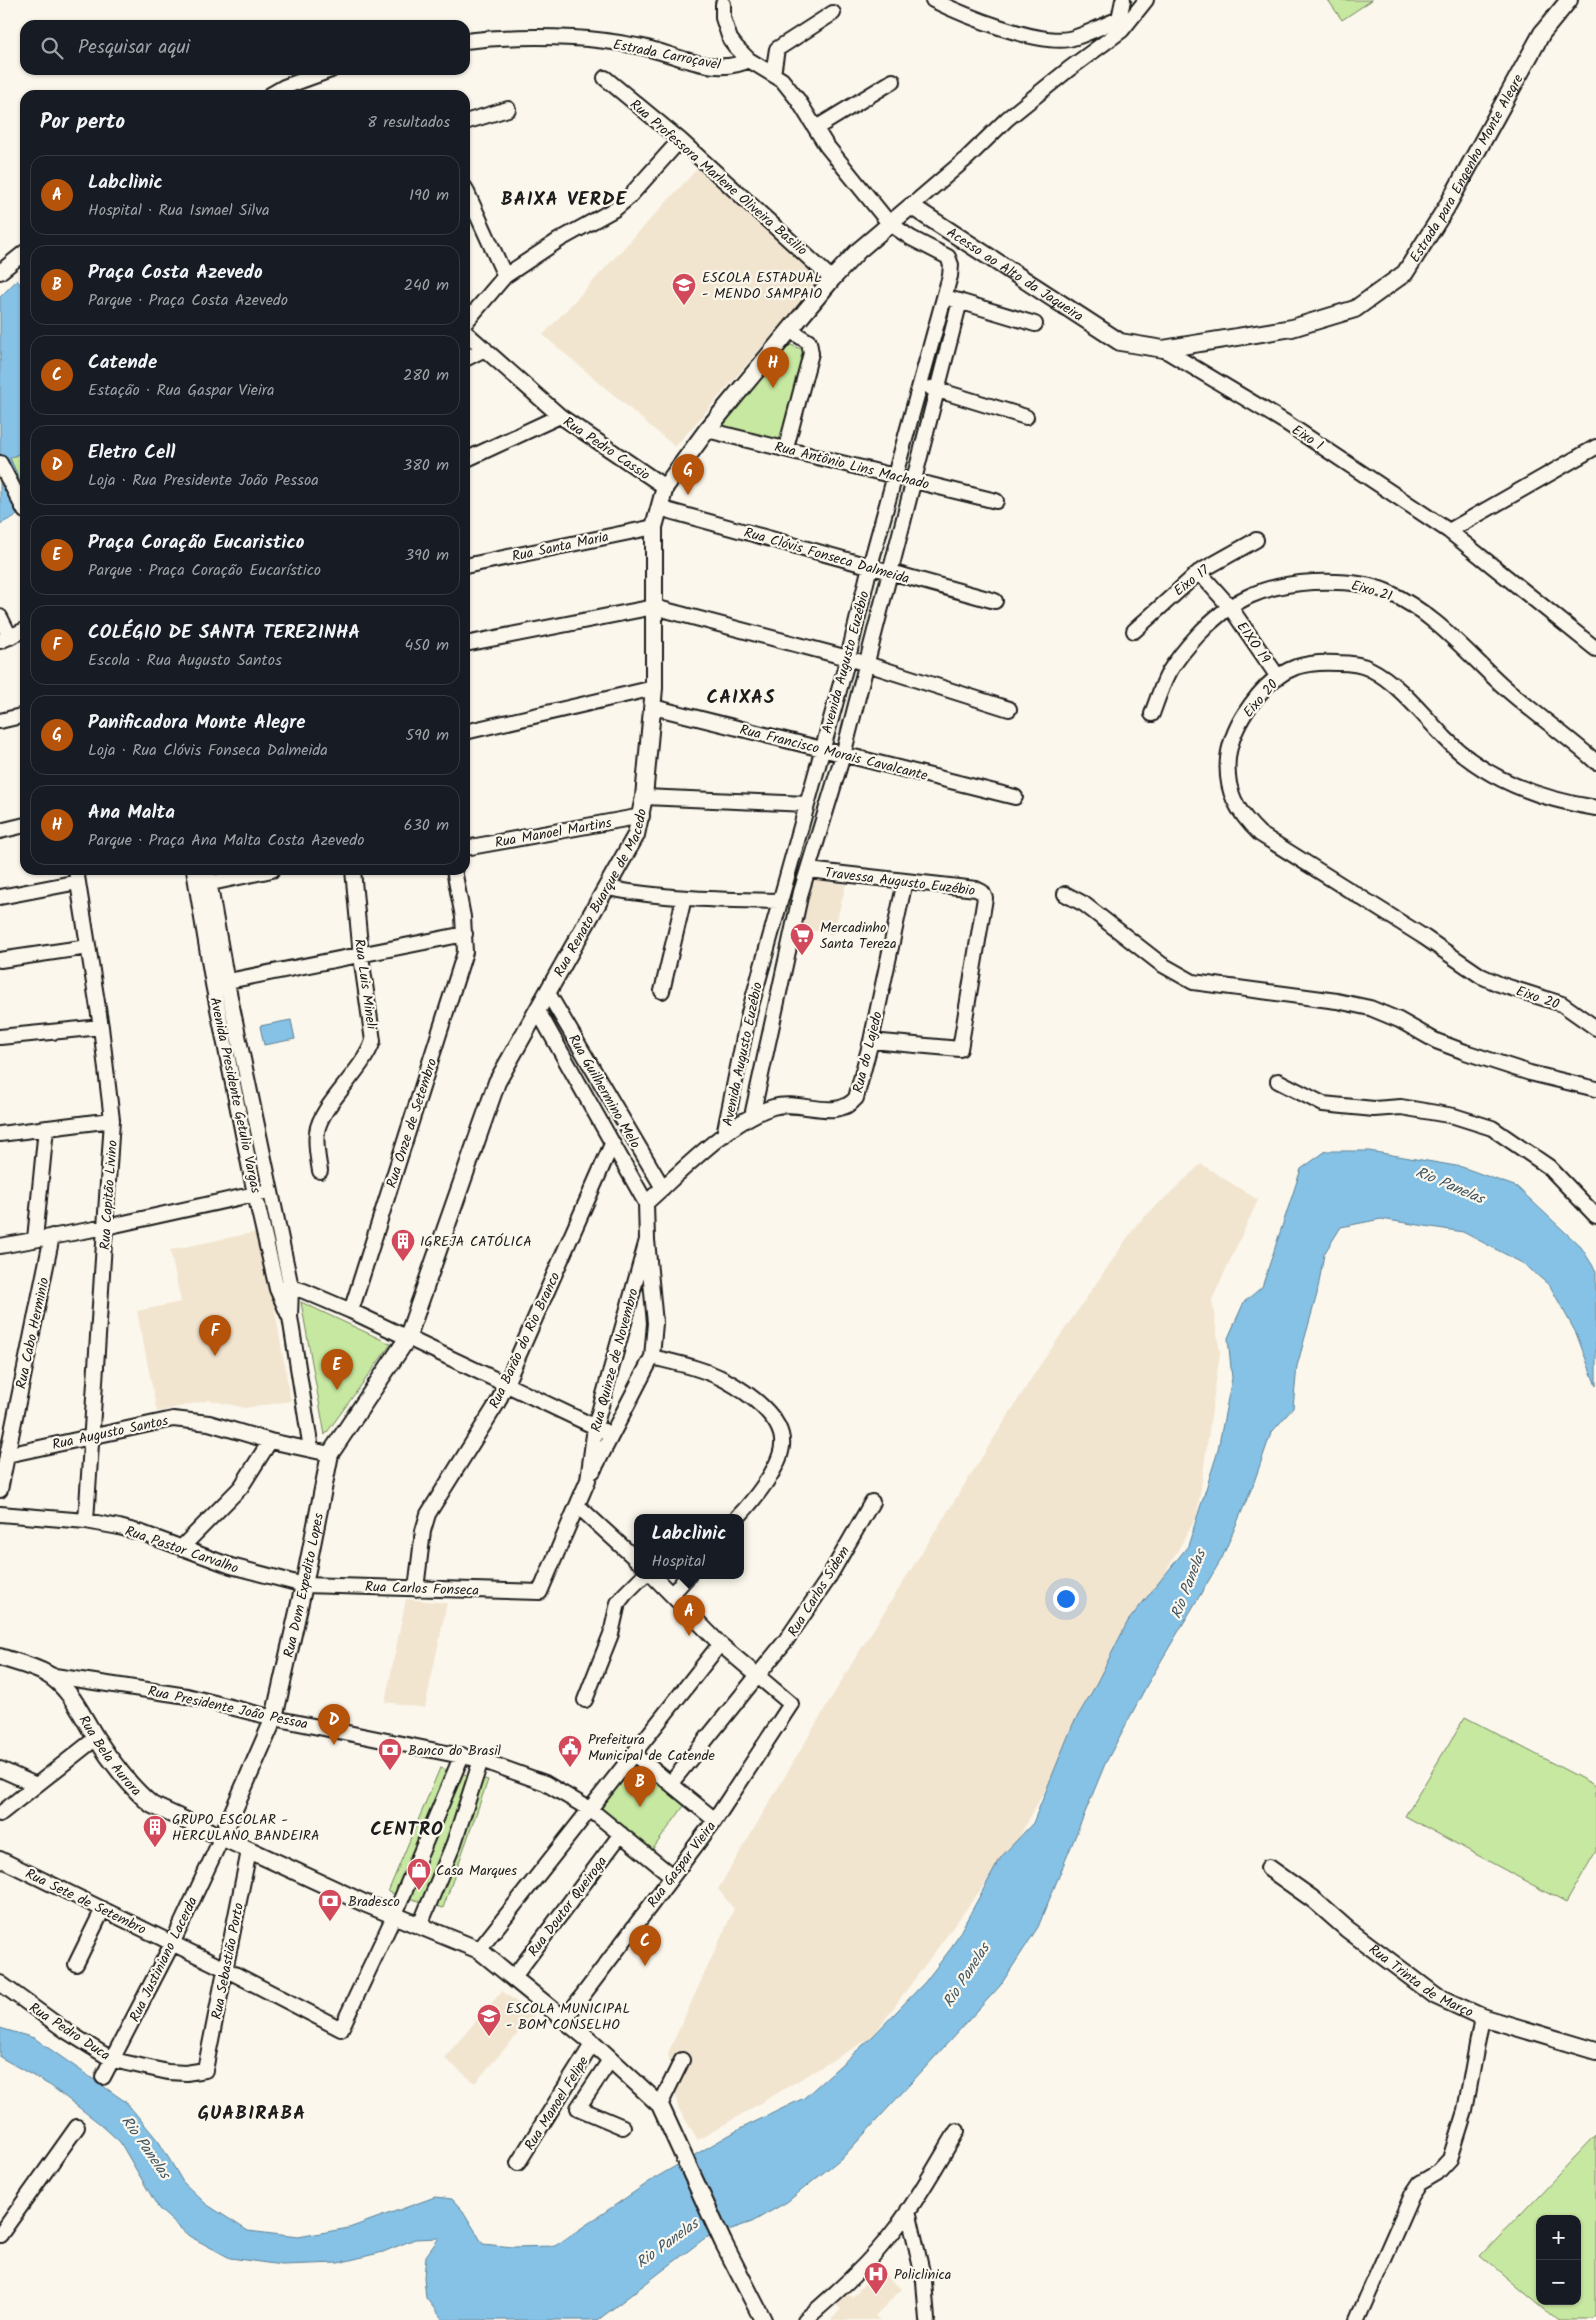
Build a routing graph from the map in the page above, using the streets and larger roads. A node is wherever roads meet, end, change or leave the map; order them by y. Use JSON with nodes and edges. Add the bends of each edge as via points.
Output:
{"nodes":[{"id":1,"x":933,"y":0,"type":"edge"},
{"id":2,"x":1123,"y":0,"type":"edge"},
{"id":3,"x":1146,"y":0,"type":"edge"},
{"id":4,"x":1569,"y":0,"type":"edge"},
{"id":5,"x":723,"y":4,"type":"dead end"},
{"id":6,"x":833,"y":13,"type":"dead end"},
{"id":7,"x":1120,"y":25,"type":"junction"},
{"id":8,"x":470,"y":41,"type":"edge"},
{"id":9,"x":748,"y":60,"type":"junction"},
{"id":10,"x":773,"y":74,"type":"junction"},
{"id":11,"x":317,"y":75,"type":"edge"},
{"id":12,"x":605,"y":78,"type":"dead end"},
{"id":13,"x":893,"y":81,"type":"dead end"},
{"id":14,"x":279,"y":90,"type":"edge"},
{"id":15,"x":508,"y":110,"type":"dead end"},
{"id":16,"x":470,"y":121,"type":"edge"},
{"id":17,"x":816,"y":128,"type":"junction"},
{"id":18,"x":680,"y":140,"type":"junction"},
{"id":19,"x":470,"y":199,"type":"edge"},
{"id":20,"x":911,"y":206,"type":"junction"},
{"id":21,"x":889,"y":223,"type":"junction"},
{"id":22,"x":20,"y":256,"type":"edge"},
{"id":23,"x":0,"y":272,"type":"edge"},
{"id":24,"x":505,"y":276,"type":"junction"},
{"id":25,"x":832,"y":279,"type":"junction"},
{"id":26,"x":944,"y":296,"type":"junction"},
{"id":27,"x":960,"y":301,"type":"junction"},
{"id":28,"x":470,"y":317,"type":"edge"},
{"id":29,"x":1035,"y":324,"type":"dead end"},
{"id":30,"x":791,"y":331,"type":"junction"},
{"id":31,"x":470,"y":336,"type":"edge"},
{"id":32,"x":1120,"y":342,"type":"joint"},
{"id":33,"x":485,"y":349,"type":"junction"},
{"id":34,"x":1164,"y":349,"type":"junction"},
{"id":35,"x":470,"y":356,"type":"edge"},
{"id":36,"x":920,"y":385,"type":"junction"},
{"id":37,"x":938,"y":391,"type":"junction"},
{"id":38,"x":560,"y":416,"type":"junction"},
{"id":39,"x":1026,"y":417,"type":"dead end"},
{"id":40,"x":707,"y":430,"type":"junction"},
{"id":41,"x":1596,"y":447,"type":"edge"},
{"id":42,"x":786,"y":448,"type":"junction"},
{"id":43,"x":470,"y":458,"type":"edge"},
{"id":44,"x":0,"y":463,"type":"edge"},
{"id":45,"x":895,"y":475,"type":"junction"},
{"id":46,"x":912,"y":479,"type":"junction"},
{"id":47,"x":665,"y":487,"type":"junction"},
{"id":48,"x":20,"y":501,"type":"edge"},
{"id":49,"x":996,"y":501,"type":"dead end"},
{"id":50,"x":659,"y":508,"type":"junction"},
{"id":51,"x":654,"y":527,"type":"junction"},
{"id":52,"x":1449,"y":531,"type":"junction"},
{"id":53,"x":1256,"y":540,"type":"dead end"},
{"id":54,"x":470,"y":565,"type":"edge"},
{"id":55,"x":870,"y":566,"type":"junction"},
{"id":56,"x":889,"y":572,"type":"junction"},
{"id":57,"x":1199,"y":572,"type":"junction"},
{"id":58,"x":994,"y":601,"type":"dead end"},
{"id":59,"x":654,"y":606,"type":"junction"},
{"id":60,"x":1230,"y":607,"type":"junction"},
{"id":61,"x":0,"y":617,"type":"edge"},
{"id":62,"x":1134,"y":631,"type":"dead end"},
{"id":63,"x":20,"y":632,"type":"edge"},
{"id":64,"x":5,"y":639,"type":"edge"},
{"id":65,"x":470,"y":643,"type":"edge"},
{"id":66,"x":1596,"y":649,"type":"edge"},
{"id":67,"x":848,"y":658,"type":"junction"},
{"id":68,"x":867,"y":665,"type":"junction"},
{"id":69,"x":1278,"y":677,"type":"junction"},
{"id":70,"x":654,"y":688,"type":"junction"},
{"id":71,"x":653,"y":707,"type":"junction"},
{"id":72,"x":1009,"y":709,"type":"dead end"},
{"id":73,"x":1152,"y":714,"type":"dead end"},
{"id":74,"x":20,"y":716,"type":"edge"},
{"id":75,"x":0,"y":721,"type":"edge"},
{"id":76,"x":470,"y":731,"type":"edge"},
{"id":77,"x":821,"y":749,"type":"junction"},
{"id":78,"x":843,"y":755,"type":"junction"},
{"id":79,"x":1596,"y":762,"type":"edge"},
{"id":80,"x":644,"y":797,"type":"junction"},
{"id":81,"x":1015,"y":797,"type":"dead end"},
{"id":82,"x":807,"y":804,"type":"junction"},
{"id":83,"x":1596,"y":808,"type":"edge"},
{"id":84,"x":642,"y":816,"type":"junction"},
{"id":85,"x":20,"y":826,"type":"edge"},
{"id":86,"x":0,"y":831,"type":"edge"},
{"id":87,"x":470,"y":847,"type":"edge"},
{"id":88,"x":808,"y":870,"type":"junction"},
{"id":89,"x":238,"y":875,"type":"edge"},
{"id":90,"x":353,"y":875,"type":"edge"},
{"id":91,"x":455,"y":875,"type":"edge"},
{"id":92,"x":77,"y":876,"type":"edge"},
{"id":93,"x":205,"y":880,"type":"edge"},
{"id":94,"x":905,"y":881,"type":"junction"},
{"id":95,"x":607,"y":888,"type":"junction"},
{"id":96,"x":1065,"y":894,"type":"dead end"},
{"id":97,"x":0,"y":897,"type":"edge"},
{"id":98,"x":684,"y":898,"type":"junction"},
{"id":99,"x":779,"y":902,"type":"junction"},
{"id":100,"x":464,"y":934,"type":"junction"},
{"id":101,"x":88,"y":947,"type":"junction"},
{"id":102,"x":361,"y":956,"type":"junction"},
{"id":103,"x":0,"y":960,"type":"edge"},
{"id":104,"x":220,"y":983,"type":"junction"},
{"id":105,"x":662,"y":991,"type":"dead end"},
{"id":106,"x":548,"y":993,"type":"junction"},
{"id":107,"x":538,"y":1011,"type":"junction"},
{"id":108,"x":101,"y":1027,"type":"junction"},
{"id":109,"x":1596,"y":1028,"type":"edge"},
{"id":110,"x":0,"y":1037,"type":"edge"},
{"id":111,"x":871,"y":1041,"type":"junction"},
{"id":112,"x":1278,"y":1081,"type":"dead end"},
{"id":113,"x":1596,"y":1089,"type":"edge"},
{"id":114,"x":752,"y":1116,"type":"junction"},
{"id":115,"x":112,"y":1120,"type":"junction"},
{"id":116,"x":46,"y":1128,"type":"junction"},
{"id":117,"x":0,"y":1134,"type":"edge"},
{"id":118,"x":724,"y":1136,"type":"junction"},
{"id":119,"x":612,"y":1144,"type":"junction"},
{"id":120,"x":320,"y":1171,"type":"dead end"},
{"id":121,"x":663,"y":1188,"type":"junction"},
{"id":122,"x":271,"y":1191,"type":"junction"},
{"id":123,"x":256,"y":1194,"type":"junction"},
{"id":124,"x":646,"y":1203,"type":"junction"},
{"id":125,"x":1596,"y":1216,"type":"edge"},
{"id":126,"x":106,"y":1227,"type":"junction"},
{"id":127,"x":52,"y":1236,"type":"junction"},
{"id":128,"x":35,"y":1239,"type":"junction"},
{"id":129,"x":647,"y":1240,"type":"junction"},
{"id":130,"x":0,"y":1246,"type":"edge"},
{"id":131,"x":291,"y":1286,"type":"junction"},
{"id":132,"x":277,"y":1289,"type":"junction"},
{"id":133,"x":351,"y":1311,"type":"junction"},
{"id":134,"x":290,"y":1317,"type":"junction"},
{"id":135,"x":407,"y":1339,"type":"junction"},
{"id":136,"x":652,"y":1357,"type":"junction"},
{"id":137,"x":506,"y":1385,"type":"junction"},
{"id":138,"x":595,"y":1427,"type":"junction"},
{"id":139,"x":612,"y":1434,"type":"junction"},
{"id":140,"x":91,"y":1435,"type":"junction"},
{"id":141,"x":270,"y":1441,"type":"junction"},
{"id":142,"x":311,"y":1449,"type":"junction"},
{"id":143,"x":330,"y":1454,"type":"junction"},
{"id":144,"x":7,"y":1455,"type":"junction"},
{"id":145,"x":588,"y":1480,"type":"junction"},
{"id":146,"x":0,"y":1490,"type":"edge"},
{"id":147,"x":872,"y":1502,"type":"dead end"},
{"id":148,"x":578,"y":1506,"type":"junction"},
{"id":149,"x":0,"y":1514,"type":"edge"},
{"id":150,"x":741,"y":1514,"type":"edge"},
{"id":151,"x":86,"y":1521,"type":"junction"},
{"id":152,"x":181,"y":1548,"type":"junction"},
{"id":153,"x":634,"y":1558,"type":"edge"},
{"id":154,"x":640,"y":1579,"type":"edge"},
{"id":155,"x":656,"y":1579,"type":"edge"},
{"id":156,"x":685,"y":1579,"type":"edge"},
{"id":157,"x":304,"y":1585,"type":"junction"},
{"id":158,"x":416,"y":1589,"type":"junction"},
{"id":159,"x":540,"y":1592,"type":"joint"},
{"id":160,"x":672,"y":1594,"type":"junction"},
{"id":161,"x":720,"y":1644,"type":"junction"},
{"id":162,"x":0,"y":1657,"type":"edge"},
{"id":163,"x":48,"y":1675,"type":"junction"},
{"id":164,"x":758,"y":1677,"type":"junction"},
{"id":165,"x":585,"y":1700,"type":"dead end"},
{"id":166,"x":274,"y":1718,"type":"junction"},
{"id":167,"x":96,"y":1738,"type":"junction"},
{"id":168,"x":634,"y":1754,"type":"junction"},
{"id":169,"x":462,"y":1755,"type":"junction"},
{"id":170,"x":487,"y":1762,"type":"junction"},
{"id":171,"x":0,"y":1769,"type":"edge"},
{"id":172,"x":671,"y":1783,"type":"junction"},
{"id":173,"x":36,"y":1785,"type":"junction"},
{"id":174,"x":591,"y":1810,"type":"junction"},
{"id":175,"x":0,"y":1814,"type":"edge"},
{"id":176,"x":715,"y":1820,"type":"junction"},
{"id":177,"x":621,"y":1834,"type":"junction"},
{"id":178,"x":221,"y":1839,"type":"junction"},
{"id":179,"x":249,"y":1851,"type":"junction"},
{"id":180,"x":0,"y":1859,"type":"edge"},
{"id":181,"x":1269,"y":1868,"type":"dead end"},
{"id":182,"x":672,"y":1876,"type":"junction"},
{"id":183,"x":103,"y":1909,"type":"junction"},
{"id":184,"x":394,"y":1914,"type":"junction"},
{"id":185,"x":420,"y":1925,"type":"junction"},
{"id":186,"x":172,"y":1944,"type":"junction"},
{"id":187,"x":479,"y":1950,"type":"junction"},
{"id":188,"x":76,"y":1964,"type":"dead end"},
{"id":189,"x":225,"y":1969,"type":"junction"},
{"id":190,"x":513,"y":1978,"type":"junction"},
{"id":191,"x":0,"y":1983,"type":"edge"},
{"id":192,"x":1482,"y":2017,"type":"junction"},
{"id":193,"x":564,"y":2020,"type":"junction"},
{"id":194,"x":594,"y":2043,"type":"junction"},
{"id":195,"x":1596,"y":2050,"type":"edge"},
{"id":196,"x":113,"y":2060,"type":"junction"},
{"id":197,"x":610,"y":2060,"type":"junction"},
{"id":198,"x":682,"y":2060,"type":"dead end"},
{"id":199,"x":205,"y":2070,"type":"joint"},
{"id":200,"x":102,"y":2078,"type":"dead end"},
{"id":201,"x":660,"y":2105,"type":"junction"},
{"id":202,"x":77,"y":2126,"type":"dead end"},
{"id":203,"x":623,"y":2127,"type":"dead end"},
{"id":204,"x":957,"y":2132,"type":"dead end"},
{"id":205,"x":518,"y":2162,"type":"dead end"},
{"id":206,"x":908,"y":2210,"type":"junction"},
{"id":207,"x":0,"y":2235,"type":"edge"},
{"id":208,"x":763,"y":2320,"type":"edge"},
{"id":209,"x":805,"y":2320,"type":"edge"},
{"id":210,"x":928,"y":2320,"type":"edge"},
{"id":211,"x":1357,"y":2320,"type":"edge"}],
"edges":[{"from":1,"to":7,"type":"street","via":[[992,24],[1047,39],[1070,39]]},
{"from":2,"to":7,"type":"street"},
{"from":3,"to":7,"type":"street"},
{"from":4,"to":34,"type":"street","name":"Estrada para Engenho Monte Alegre","via":[[1542,33],[1446,208],[1405,272],[1355,309],[1292,328]]},
{"from":5,"to":9,"type":"street","via":[[730,39]]},
{"from":6,"to":10,"type":"street","via":[[777,49]]},
{"from":7,"to":20,"type":"street","via":[[1007,119]]},
{"from":8,"to":9,"type":"street","name":"Estrada Carroçavel","via":[[572,38],[639,46],[721,67]]},
{"from":9,"to":10,"type":"street","name":"Avenida Augusto Euzébio"},
{"from":10,"to":17,"type":"street","name":"Avenida Augusto Euzébio","via":[[798,100]]},
{"from":11,"to":14,"type":"street"},
{"from":12,"to":18,"type":"street","name":"Rua Professora Marlene Oliveira Basilio"},
{"from":13,"to":17,"type":"street"},
{"from":15,"to":16,"type":"street"},
{"from":17,"to":21,"type":"street","name":"Avenida Augusto Euzébio"},
{"from":18,"to":24,"type":"street","via":[[615,209],[559,240]]},
{"from":18,"to":25,"type":"street","name":"Rua Professora Marlene Oliveira Basilio"},
{"from":19,"to":24,"type":"street"},
{"from":20,"to":21,"type":"street","name":"Rua Renato Buarque de Macedo"},
{"from":20,"to":32,"type":"street","name":"Acesso ao Alto da Jaqueira"},
{"from":21,"to":25,"type":"street","name":"Rua Renato Buarque de Macedo"},
{"from":21,"to":26,"type":"street","name":"Avenida Augusto Euzébio","via":[[948,257],[951,270]]},
{"from":22,"to":23,"type":"street"},
{"from":24,"to":28,"type":"street"},
{"from":25,"to":30,"type":"street","name":"Rua Renato Buarque de Macedo"},
{"from":26,"to":27,"type":"street"},
{"from":26,"to":36,"type":"street","name":"Avenida Augusto Euzébio"},
{"from":27,"to":29,"type":"street"},
{"from":27,"to":37,"type":"street","name":"Avenida Augusto Euzébio"},
{"from":30,"to":40,"type":"street","name":"Rua Renato Buarque de Macedo"},
{"from":30,"to":42,"type":"street","via":[[809,342],[810,353]]},
{"from":31,"to":33,"type":"street"},
{"from":32,"to":34,"type":"street","name":"Estrada para Engenho Monte Alegre"},
{"from":33,"to":35,"type":"street"},
{"from":33,"to":38,"type":"street"},
{"from":34,"to":52,"type":"street","name":"Eixo 1","via":[[1286,422]]},
{"from":36,"to":37,"type":"street"},
{"from":36,"to":45,"type":"street","name":"Avenida Augusto Euzébio"},
{"from":37,"to":39,"type":"street"},
{"from":37,"to":46,"type":"street","name":"Avenida Augusto Euzébio"},
{"from":38,"to":43,"type":"street","name":"Rua Pedro Cassio"},
{"from":38,"to":47,"type":"street","name":"Rua Pedro Cassio"},
{"from":40,"to":42,"type":"street","name":"Rua Antônio Lins Machado"},
{"from":40,"to":47,"type":"street","name":"Rua Renato Buarque de Macedo"},
{"from":41,"to":52,"type":"street"},
{"from":42,"to":45,"type":"street","name":"Rua Antônio Lins Machado"},
{"from":44,"to":48,"type":"street"},
{"from":45,"to":46,"type":"street","name":"Rua Antônio Lins Machado"},
{"from":45,"to":55,"type":"street","name":"Avenida Augusto Euzébio"},
{"from":46,"to":49,"type":"street","name":"Rua Antônio Lins Machado"},
{"from":46,"to":56,"type":"street","name":"Avenida Augusto Euzébio"},
{"from":47,"to":50,"type":"street","name":"Rua Renato Buarque de Macedo"},
{"from":50,"to":51,"type":"street","name":"Rua Renato Buarque de Macedo"},
{"from":50,"to":55,"type":"street","name":"Rua Clóvis Fonseca Dalmeida"},
{"from":51,"to":54,"type":"street","name":"Rua Santa Maria"},
{"from":51,"to":59,"type":"street","name":"Rua Renato Buarque de Macedo"},
{"from":52,"to":66,"type":"street","name":"Eixo 1"},
{"from":53,"to":57,"type":"street","name":"Eixo 17"},
{"from":55,"to":56,"type":"street","name":"Rua Clóvis Fonseca Dalmeida"},
{"from":55,"to":67,"type":"street","name":"Avenida Augusto Euzébio"},
{"from":56,"to":58,"type":"street","name":"Rua Clóvis Fonseca Dalmeida"},
{"from":56,"to":68,"type":"street","name":"Avenida Augusto Euzébio"},
{"from":57,"to":60,"type":"street","name":"EIXO 19"},
{"from":57,"to":62,"type":"street","name":"Eixo 17"},
{"from":59,"to":65,"type":"street"},
{"from":59,"to":67,"type":"street"},
{"from":59,"to":70,"type":"street","name":"Rua Renato Buarque de Macedo"},
{"from":60,"to":69,"type":"street","name":"EIXO 19"},
{"from":60,"to":73,"type":"street","name":"Eixo 21","via":[[1211,621],[1179,656],[1168,673]]},
{"from":60,"to":79,"type":"street","name":"Eixo 21","via":[[1259,591],[1300,583],[1345,582],[1386,592],[1428,616],[1502,685]]},
{"from":61,"to":64,"type":"street"},
{"from":63,"to":64,"type":"street"},
{"from":67,"to":68,"type":"street"},
{"from":67,"to":77,"type":"street","name":"Avenida Augusto Euzébio"},
{"from":68,"to":72,"type":"street"},
{"from":68,"to":78,"type":"street","name":"Avenida Augusto Euzébio"},
{"from":69,"to":83,"type":"street","name":"Eixo 20","via":[[1309,664],[1344,663],[1369,668],[1386,680],[1447,740],[1486,770],[1521,790]]},
{"from":69,"to":109,"type":"street","name":"Eixo 20","via":[[1244,715],[1235,731],[1228,756],[1229,786],[1243,818],[1260,834],[1481,976],[1562,1004]]},
{"from":70,"to":71,"type":"street","name":"Rua Renato Buarque de Macedo"},
{"from":70,"to":76,"type":"street"},
{"from":71,"to":77,"type":"street","name":"Rua Francisco Morais Cavalcante"},
{"from":71,"to":80,"type":"street","name":"Rua Renato Buarque de Macedo"},
{"from":74,"to":75,"type":"street"},
{"from":77,"to":78,"type":"street","name":"Rua Francisco Morais Cavalcante"},
{"from":77,"to":82,"type":"street","name":"Avenida Augusto Euzébio"},
{"from":78,"to":81,"type":"street","name":"Rua Francisco Morais Cavalcante"},
{"from":78,"to":88,"type":"street","name":"Avenida Augusto Euzébio"},
{"from":80,"to":82,"type":"street"},
{"from":80,"to":84,"type":"street","name":"Rua Renato Buarque de Macedo"},
{"from":82,"to":99,"type":"street","name":"Avenida Augusto Euzébio"},
{"from":84,"to":87,"type":"street","name":"Rua Manoel Martins"},
{"from":84,"to":95,"type":"street","name":"Rua Renato Buarque de Macedo","via":[[636,835]]},
{"from":85,"to":86,"type":"street"},
{"from":88,"to":94,"type":"street","name":"Travessa Augusto Euzébio"},
{"from":88,"to":114,"type":"street","name":"Avenida Augusto Euzébio","via":[[778,990]]},
{"from":89,"to":93,"type":"street"},
{"from":90,"to":102,"type":"street","name":"Rua Luis Mineli"},
{"from":91,"to":100,"type":"street","name":"Rua Onze de Setembro"},
{"from":92,"to":97,"type":"street"},
{"from":92,"to":101,"type":"street","name":"Rua Capitão Livino"},
{"from":93,"to":104,"type":"street","name":"Avenida Presidente Getulio Vargas"},
{"from":94,"to":111,"type":"street","name":"Rua do Lajedo"},
{"from":94,"to":111,"type":"street","name":"Travessa Augusto Euzébio","via":[[976,889],[985,898],[960,1049]]},
{"from":95,"to":98,"type":"street"},
{"from":95,"to":106,"type":"street","name":"Rua Renato Buarque de Macedo"},
{"from":96,"to":113,"type":"street","via":[[1084,904],[1161,964],[1193,982],[1370,1008],[1465,1052],[1530,1073]]},
{"from":98,"to":99,"type":"street"},
{"from":98,"to":105,"type":"street"},
{"from":99,"to":118,"type":"street","name":"Avenida Augusto Euzébio","via":[[749,1013]]},
{"from":100,"to":102,"type":"street"},
{"from":100,"to":133,"type":"street","name":"Rua Onze de Setembro","via":[[465,952]]},
{"from":101,"to":103,"type":"street"},
{"from":101,"to":108,"type":"street","name":"Rua Capitão Livino"},
{"from":102,"to":104,"type":"street"},
{"from":102,"to":120,"type":"street","name":"Rua Luis Mineli","via":[[373,1041],[368,1054],[320,1123],[317,1138]]},
{"from":104,"to":122,"type":"street","name":"Avenida Presidente Getulio Vargas"},
{"from":104,"to":123,"type":"street","name":"Avenida Presidente Getulio Vargas"},
{"from":106,"to":107,"type":"street","name":"Rua Renato Buarque de Macedo"},
{"from":106,"to":121,"type":"street","name":"Rua Guilhermino Melo"},
{"from":107,"to":119,"type":"street"},
{"from":107,"to":135,"type":"street","name":"Rua Renato Buarque de Macedo","via":[[497,1082]]},
{"from":108,"to":110,"type":"street"},
{"from":108,"to":115,"type":"street","name":"Rua Capitão Livino"},
{"from":111,"to":114,"type":"street","name":"Rua do Lajedo","via":[[856,1098],[844,1108],[786,1105]]},
{"from":112,"to":125,"type":"street","via":[[1323,1104],[1374,1109],[1401,1107],[1454,1116],[1492,1128],[1549,1167]]},
{"from":114,"to":118,"type":"street","name":"Rua do Lajedo"},
{"from":115,"to":116,"type":"street"},
{"from":115,"to":126,"type":"street","name":"Rua Capitão Livino"},
{"from":116,"to":117,"type":"street"},
{"from":116,"to":128,"type":"street"},
{"from":118,"to":121,"type":"street","name":"Rua do Lajedo"},
{"from":119,"to":124,"type":"street"},
{"from":119,"to":137,"type":"street","name":"Rua Barão do Rio Branco"},
{"from":121,"to":124,"type":"street","name":"Rua do Lajedo"},
{"from":122,"to":123,"type":"street"},
{"from":122,"to":131,"type":"street","name":"Avenida Presidente Getulio Vargas"},
{"from":123,"to":126,"type":"street"},
{"from":123,"to":132,"type":"street","name":"Avenida Presidente Getulio Vargas"},
{"from":124,"to":129,"type":"street","name":"Rua Quinze de Novembro"},
{"from":126,"to":127,"type":"street"},
{"from":126,"to":140,"type":"street","name":"Rua Capitão Livino"},
{"from":127,"to":128,"type":"street"},
{"from":127,"to":144,"type":"street","name":"Rua Cabo Herminio"},
{"from":128,"to":130,"type":"street"},
{"from":129,"to":136,"type":"street","name":"Rua Quinze de Novembro","via":[[656,1323]]},
{"from":129,"to":138,"type":"street","name":"Rua Quinze de Novembro"},
{"from":131,"to":132,"type":"street"},
{"from":131,"to":133,"type":"street"},
{"from":131,"to":134,"type":"street","name":"Avenida Presidente Getulio Vargas"},
{"from":132,"to":134,"type":"street","name":"Avenida Presidente Getulio Vargas"},
{"from":133,"to":135,"type":"street"},
{"from":134,"to":142,"type":"street","name":"Avenida Presidente Getulio Vargas"},
{"from":135,"to":137,"type":"street"},
{"from":135,"to":143,"type":"street","name":"Rua Renato Buarque de Macedo"},
{"from":136,"to":139,"type":"street","name":"Rua Quinze de Novembro"},
{"from":136,"to":150,"type":"street","via":[[702,1370],[725,1380],[764,1409],[781,1432],[778,1462]]},
{"from":137,"to":138,"type":"street"},
{"from":137,"to":158,"type":"street","name":"Rua Barão do Rio Branco","via":[[428,1514]]},
{"from":138,"to":139,"type":"street"},
{"from":138,"to":145,"type":"street","name":"Rua Quinze de Novembro"},
{"from":139,"to":145,"type":"street","name":"Rua Quinze de Novembro"},
{"from":140,"to":141,"type":"street","name":"Rua Augusto Santos","via":[[158,1421],[186,1419]]},
{"from":140,"to":144,"type":"street","name":"Rua Augusto Santos"},
{"from":140,"to":151,"type":"street","name":"Rua Capitão Livino"},
{"from":141,"to":142,"type":"street","name":"Rua Augusto Santos"},
{"from":141,"to":152,"type":"street","via":[[241,1487]]},
{"from":142,"to":143,"type":"street","name":"Rua Augusto Santos"},
{"from":143,"to":157,"type":"street","name":"Rua Dom Expedito Lopes"},
{"from":144,"to":146,"type":"street","name":"Rua Cabo Herminio"},
{"from":145,"to":148,"type":"street","name":"Rua Quinze de Novembro"},
{"from":147,"to":164,"type":"street","name":"Rua Carlos Sidem","via":[[826,1582]]},
{"from":148,"to":153,"type":"street"},
{"from":148,"to":159,"type":"street","name":"Rua Quinze de Novembro"},
{"from":149,"to":151,"type":"street","name":"Rua Pastor Carvalho"},
{"from":151,"to":152,"type":"street","name":"Rua Pastor Carvalho","via":[[142,1533]]},
{"from":152,"to":157,"type":"street","name":"Rua Pastor Carvalho","via":[[231,1566]]},
{"from":154,"to":165,"type":"street","via":[[618,1603],[611,1634]]},
{"from":155,"to":160,"type":"street"},
{"from":156,"to":160,"type":"street"},
{"from":157,"to":158,"type":"street","name":"Rua Carlos Fonseca"},
{"from":157,"to":166,"type":"street","name":"Rua Dom Expedito Lopes"},
{"from":158,"to":159,"type":"street","name":"Rua Carlos Fonseca"},
{"from":160,"to":161,"type":"street"},
{"from":161,"to":164,"type":"street"},
{"from":161,"to":168,"type":"street"},
{"from":162,"to":163,"type":"street","name":"Rua Bela Aurora"},
{"from":163,"to":166,"type":"street","name":"Rua Presidente João Pessoa","via":[[187,1696]]},
{"from":163,"to":167,"type":"street","name":"Rua Bela Aurora","via":[[79,1708]]},
{"from":164,"to":172,"type":"street","name":"Rua Carlos Sidem"},
{"from":164,"to":176,"type":"street","name":"Rua Gaspar Vieira","via":[[791,1704]]},
{"from":166,"to":169,"type":"street","name":"Rua Presidente João Pessoa"},
{"from":166,"to":178,"type":"street","name":"Rua Dom Expedito Lopes"},
{"from":167,"to":173,"type":"street"},
{"from":167,"to":178,"type":"street","name":"Rua Bela Aurora","via":[[142,1798]]},
{"from":168,"to":172,"type":"street"},
{"from":168,"to":174,"type":"street"},
{"from":169,"to":170,"type":"street","name":"Rua Presidente João Pessoa"},
{"from":169,"to":184,"type":"street"},
{"from":170,"to":174,"type":"street","name":"Rua Presidente João Pessoa","via":[[545,1783]]},
{"from":170,"to":185,"type":"street"},
{"from":171,"to":173,"type":"street"},
{"from":172,"to":176,"type":"street"},
{"from":173,"to":175,"type":"street"},
{"from":174,"to":177,"type":"street","name":"Rua Presidente João Pessoa"},
{"from":174,"to":187,"type":"street"},
{"from":176,"to":182,"type":"street","name":"Rua Gaspar Vieira"},
{"from":177,"to":182,"type":"street","name":"Rua Presidente João Pessoa"},
{"from":177,"to":190,"type":"street","name":"Rua Doutor Queiroga"},
{"from":178,"to":179,"type":"street","name":"Rua Bela Aurora"},
{"from":178,"to":186,"type":"street","name":"Rua Justiniano Lacerda"},
{"from":179,"to":184,"type":"street","name":"Rua Bela Aurora"},
{"from":179,"to":189,"type":"street","name":"Rua Sebastião Porto"},
{"from":180,"to":183,"type":"street","name":"Rua Sete de Setembro"},
{"from":181,"to":192,"type":"street","name":"Rua Trinta de Março","via":[[1436,1996]]},
{"from":182,"to":193,"type":"street","name":"Rua Gaspar Vieira"},
{"from":183,"to":186,"type":"street","name":"Rua Sete de Setembro"},
{"from":183,"to":188,"type":"street"},
{"from":184,"to":185,"type":"street","name":"Rua Bela Aurora"},
{"from":184,"to":189,"type":"street","name":"Rua Sete de Setembro","via":[[341,2029]]},
{"from":185,"to":187,"type":"street","name":"Rua Bela Aurora"},
{"from":186,"to":189,"type":"street","name":"Rua Sete de Setembro"},
{"from":186,"to":196,"type":"street","name":"Rua Justiniano Lacerda"},
{"from":187,"to":190,"type":"street","name":"Rua Bela Aurora"},
{"from":189,"to":199,"type":"street","name":"Rua Sebastião Porto"},
{"from":190,"to":193,"type":"street","name":"Rua Bela Aurora"},
{"from":191,"to":196,"type":"street","name":"Rua Pedro Duca","via":[[66,2031]]},
{"from":192,"to":195,"type":"street","name":"Rua Trinta de Março"},
{"from":192,"to":211,"type":"street","via":[[1464,2111],[1450,2159],[1437,2173],[1420,2182],[1412,2195]]},
{"from":193,"to":194,"type":"street","name":"Rua Bela Aurora"},
{"from":194,"to":197,"type":"street","name":"Rua Bela Aurora"},
{"from":194,"to":205,"type":"street","name":"Rua Manoel Felipe"},
{"from":196,"to":199,"type":"street","name":"Rua Pedro Duca","via":[[168,2072]]},
{"from":196,"to":200,"type":"street","name":"Rua Justiniano Lacerda"},
{"from":197,"to":201,"type":"street","name":"Rua Bela Aurora"},
{"from":197,"to":203,"type":"street","via":[[578,2108]]},
{"from":198,"to":201,"type":"street"},
{"from":201,"to":208,"type":"street","name":"Rua Bela Aurora"},
{"from":202,"to":207,"type":"street"},
{"from":204,"to":206,"type":"street"},
{"from":206,"to":209,"type":"street","via":[[882,2246]]},
{"from":206,"to":210,"type":"street","via":[[924,2282]]}]}
